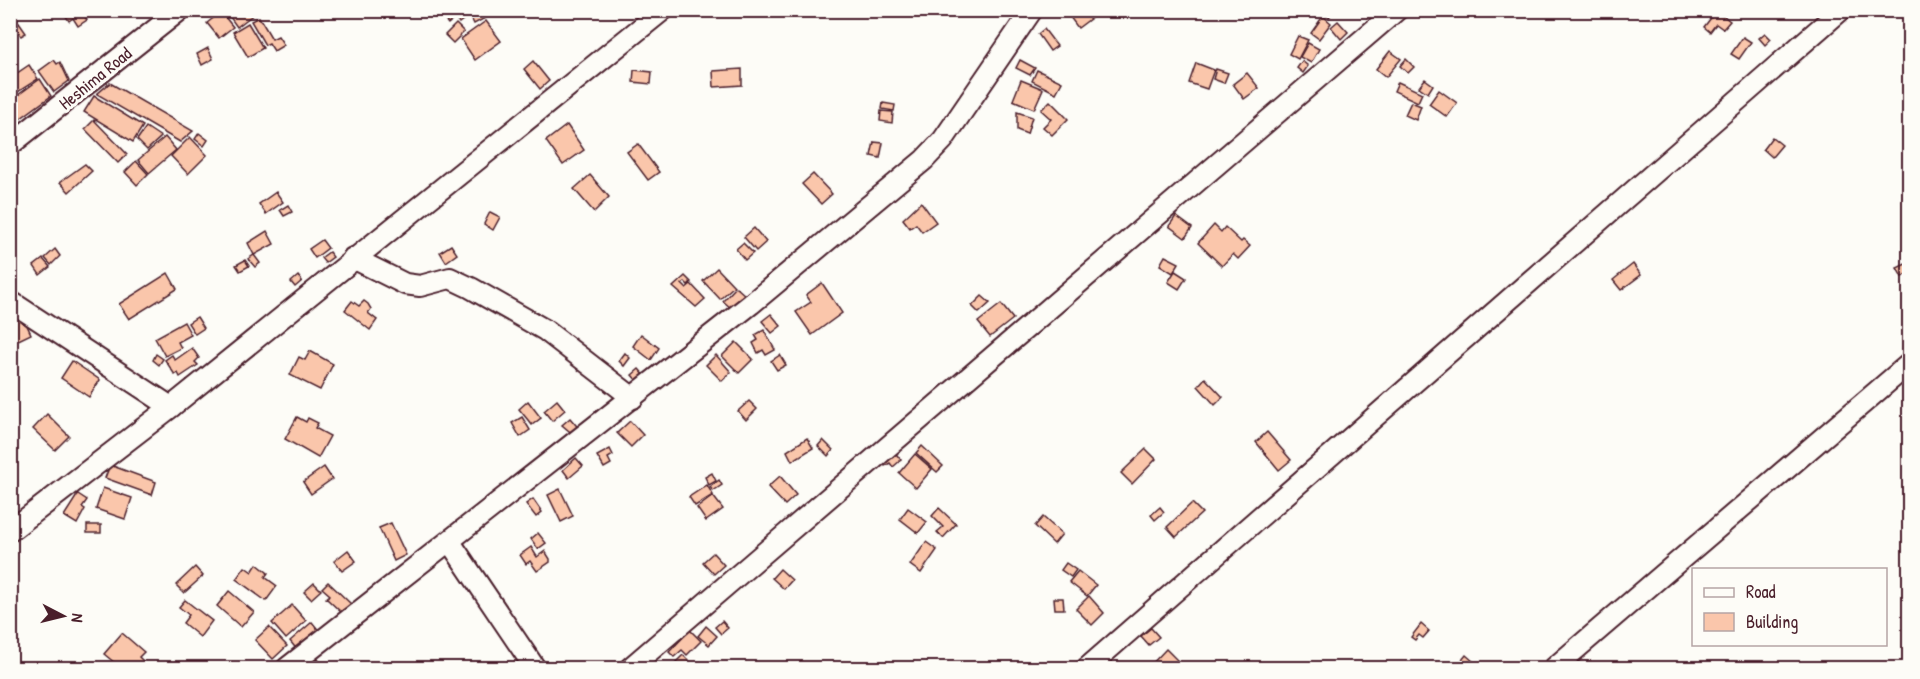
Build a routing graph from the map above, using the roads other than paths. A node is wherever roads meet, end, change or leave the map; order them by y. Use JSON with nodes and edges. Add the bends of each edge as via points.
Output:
{"nodes":[{"id":1,"x":180,"y":10,"type":"edge"},
{"id":2,"x":663,"y":10,"type":"edge"},
{"id":3,"x":1032,"y":10,"type":"edge"},
{"id":4,"x":1397,"y":10,"type":"edge"},
{"id":5,"x":1840,"y":10,"type":"edge"},
{"id":6,"x":10,"y":146,"type":"edge"},
{"id":7,"x":353,"y":258,"type":"junction"},
{"id":8,"x":10,"y":301,"type":"edge"},
{"id":9,"x":1910,"y":363,"type":"edge"},
{"id":10,"x":633,"y":398,"type":"junction"},
{"id":11,"x":171,"y":407,"type":"junction"},
{"id":12,"x":10,"y":531,"type":"edge"},
{"id":13,"x":450,"y":542,"type":"junction"},
{"id":14,"x":287,"y":669,"type":"edge"},
{"id":15,"x":535,"y":669,"type":"edge"},
{"id":16,"x":630,"y":669,"type":"edge"},
{"id":17,"x":1087,"y":669,"type":"edge"},
{"id":18,"x":1554,"y":669,"type":"edge"}],
"edges":[{"from":1,"to":6,"type":"street","name":"Heshima Road"},
{"from":2,"to":7,"type":"street"},
{"from":3,"to":10,"type":"street","via":[[943,140],[924,160]]},
{"from":4,"to":16,"type":"street"},
{"from":5,"to":17,"type":"street"},
{"from":7,"to":10,"type":"street","via":[[405,284],[450,278],[471,288],[545,330]]},
{"from":7,"to":11,"type":"street"},
{"from":8,"to":11,"type":"street"},
{"from":9,"to":18,"type":"street"},
{"from":10,"to":13,"type":"street"},
{"from":11,"to":12,"type":"street"},
{"from":13,"to":14,"type":"street"},
{"from":13,"to":15,"type":"street"}]}
